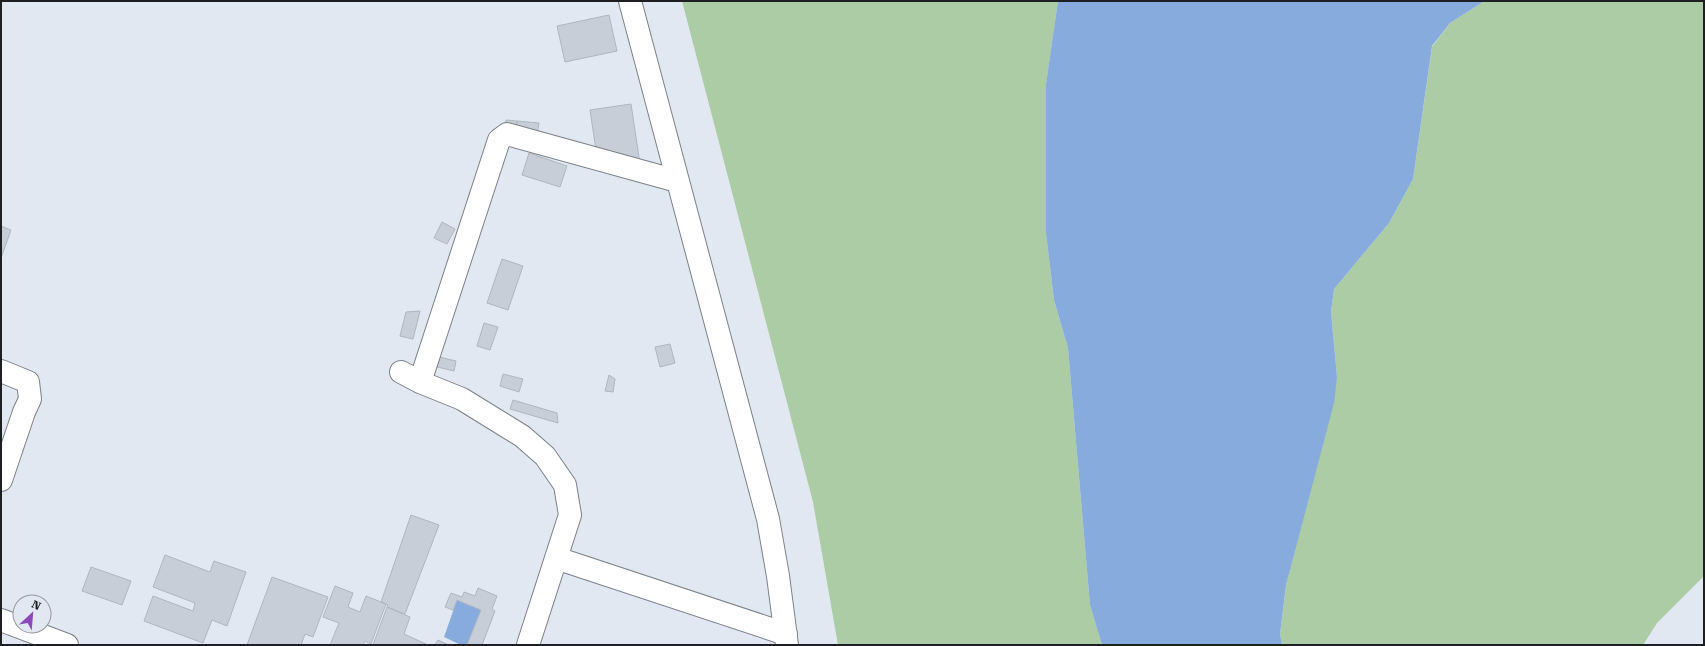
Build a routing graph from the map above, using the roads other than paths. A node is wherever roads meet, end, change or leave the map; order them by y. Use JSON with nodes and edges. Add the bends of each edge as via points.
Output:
{"nodes":[{"id":1,"x":630,"y":1,"type":"edge"},
{"id":2,"x":677,"y":181,"type":"junction"},
{"id":3,"x":1,"y":371,"type":"edge"},
{"id":4,"x":401,"y":372,"type":"dead end"},
{"id":5,"x":420,"y":382,"type":"junction"},
{"id":6,"x":1,"y":480,"type":"edge"},
{"id":7,"x":556,"y":558,"type":"junction"},
{"id":8,"x":1,"y":620,"type":"edge"},
{"id":9,"x":786,"y":640,"type":"edge"},
{"id":10,"x":68,"y":645,"type":"edge"},
{"id":11,"x":528,"y":645,"type":"edge"}],
"edges":[{"from":1,"to":2,"type":"main road"},
{"from":2,"to":5,"type":"main road","via":[[507,134],[499,140]]},
{"from":2,"to":9,"type":"main road","via":[[768,519]]},
{"from":3,"to":6,"type":"main road","via":[[28,382],[30,399]]},
{"from":4,"to":5,"type":"main road"},
{"from":5,"to":7,"type":"main road","via":[[462,399],[492,416],[522,436],[545,456],[565,485],[570,515]]},
{"from":7,"to":9,"type":"main road"},
{"from":7,"to":11,"type":"main road"},
{"from":8,"to":10,"type":"main road"}]}
